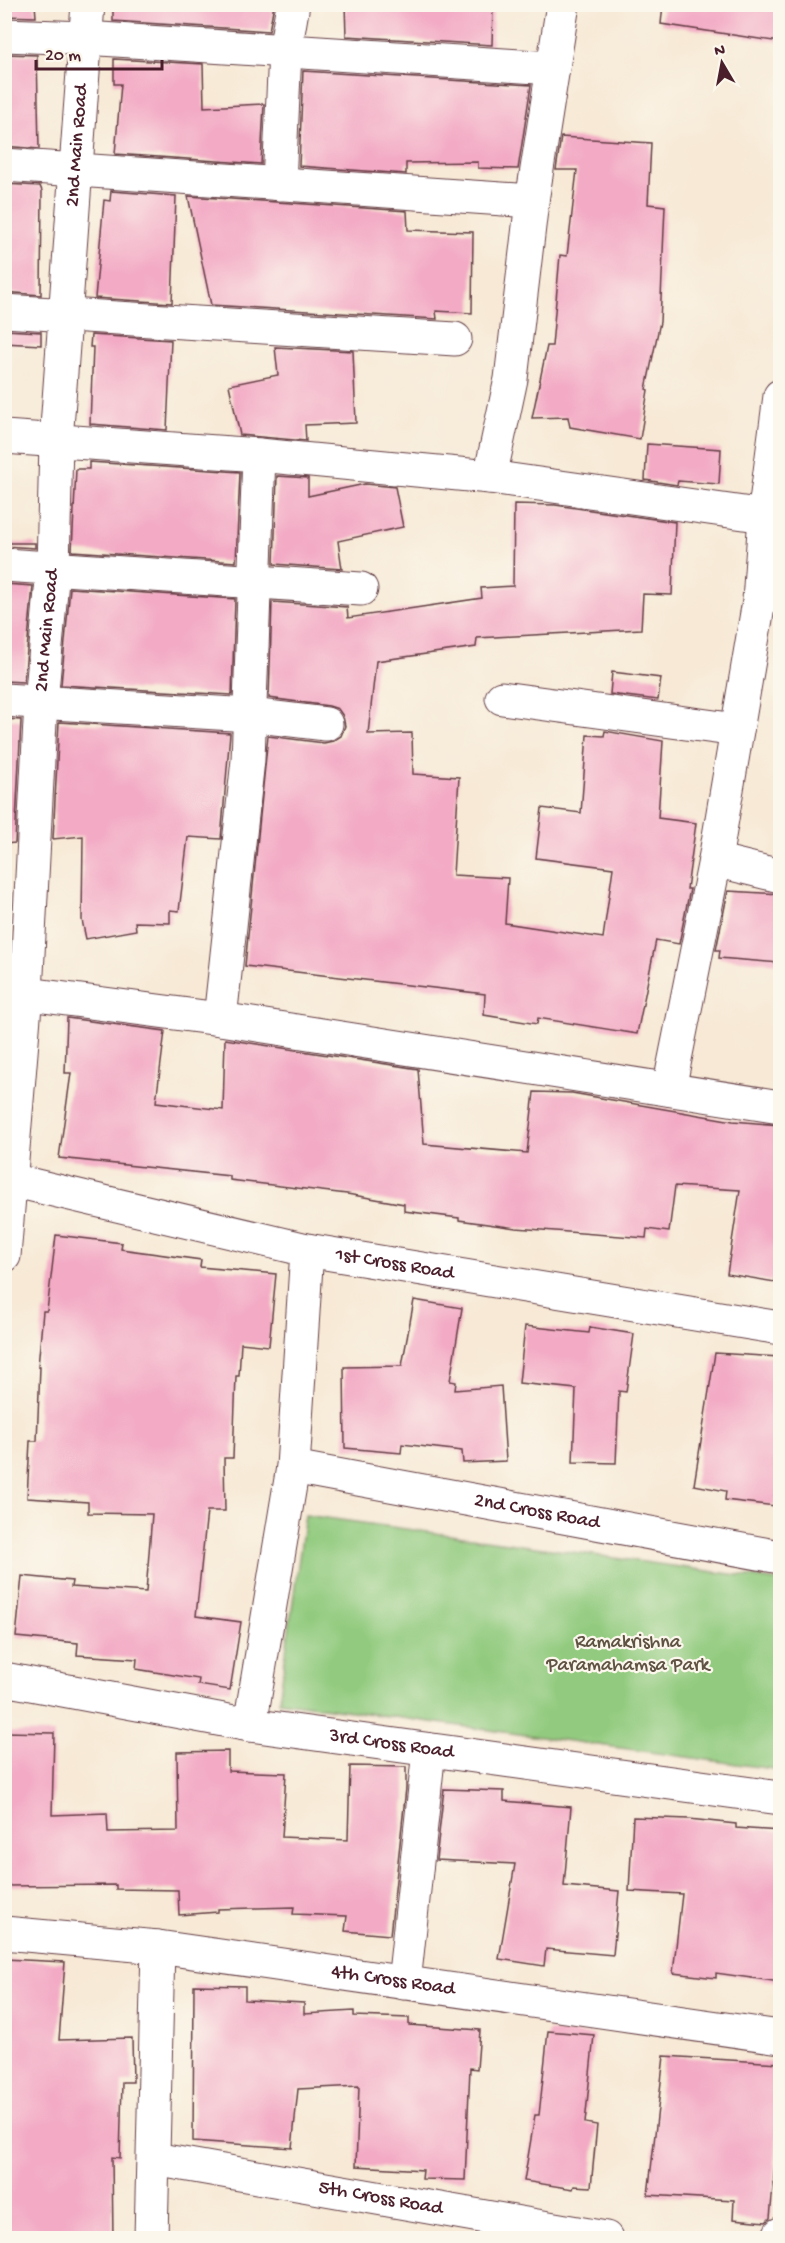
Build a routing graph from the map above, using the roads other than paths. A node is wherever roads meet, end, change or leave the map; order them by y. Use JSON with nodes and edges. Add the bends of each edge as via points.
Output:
{"nodes":[{"id":1,"x":88,"y":4,"type":"edge"},
{"id":2,"x":293,"y":4,"type":"edge"},
{"id":3,"x":563,"y":4,"type":"edge"},
{"id":4,"x":4,"y":35,"type":"edge"},
{"id":5,"x":85,"y":38,"type":"junction"},
{"id":6,"x":285,"y":51,"type":"junction"},
{"id":7,"x":553,"y":68,"type":"junction"},
{"id":8,"x":4,"y":165,"type":"edge"},
{"id":9,"x":75,"y":171,"type":"junction"},
{"id":10,"x":279,"y":184,"type":"junction"},
{"id":11,"x":532,"y":201,"type":"junction"},
{"id":12,"x":4,"y":311,"type":"edge"},
{"id":13,"x":65,"y":315,"type":"junction"},
{"id":14,"x":455,"y":339,"type":"dead end"},
{"id":15,"x":780,"y":396,"type":"edge"},
{"id":16,"x":4,"y":437,"type":"edge"},
{"id":17,"x":56,"y":441,"type":"junction"},
{"id":18,"x":259,"y":455,"type":"junction"},
{"id":19,"x":490,"y":477,"type":"junction"},
{"id":20,"x":765,"y":516,"type":"junction"},
{"id":21,"x":4,"y":565,"type":"edge"},
{"id":22,"x":53,"y":569,"type":"junction"},
{"id":23,"x":255,"y":583,"type":"junction"},
{"id":24,"x":361,"y":589,"type":"dead end"},
{"id":25,"x":502,"y":698,"type":"dead end"},
{"id":26,"x":4,"y":700,"type":"edge"},
{"id":27,"x":41,"y":702,"type":"junction"},
{"id":28,"x":250,"y":715,"type":"junction"},
{"id":29,"x":326,"y":724,"type":"dead end"},
{"id":30,"x":737,"y":730,"type":"junction"},
{"id":31,"x":715,"y":860,"type":"junction"},
{"id":32,"x":780,"y":876,"type":"edge"},
{"id":33,"x":15,"y":992,"type":"edge"},
{"id":34,"x":220,"y":1019,"type":"junction"},
{"id":35,"x":669,"y":1089,"type":"junction"},
{"id":36,"x":780,"y":1107,"type":"edge"},
{"id":37,"x":11,"y":1180,"type":"junction"},
{"id":38,"x":307,"y":1250,"type":"junction"},
{"id":39,"x":4,"y":1256,"type":"edge"},
{"id":40,"x":780,"y":1328,"type":"edge"},
{"id":41,"x":293,"y":1467,"type":"junction"},
{"id":42,"x":780,"y":1557,"type":"edge"},
{"id":43,"x":4,"y":1680,"type":"edge"},
{"id":44,"x":250,"y":1725,"type":"junction"},
{"id":45,"x":429,"y":1750,"type":"junction"},
{"id":46,"x":780,"y":1798,"type":"edge"},
{"id":47,"x":4,"y":1933,"type":"edge"},
{"id":48,"x":158,"y":1947,"type":"junction"},
{"id":49,"x":404,"y":1983,"type":"junction"},
{"id":50,"x":780,"y":2037,"type":"edge"},
{"id":51,"x":154,"y":2159,"type":"junction"},
{"id":52,"x":780,"y":2234,"type":"edge"},
{"id":53,"x":151,"y":2238,"type":"edge"},
{"id":54,"x":606,"y":2238,"type":"edge"},
{"id":55,"x":780,"y":2238,"type":"edge"}],
"edges":[{"from":1,"to":5,"type":"street","name":"2nd Main Road"},
{"from":2,"to":6,"type":"street"},
{"from":3,"to":7,"type":"street"},
{"from":4,"to":5,"type":"street"},
{"from":5,"to":6,"type":"street"},
{"from":5,"to":9,"type":"street","name":"2nd Main Road"},
{"from":6,"to":7,"type":"street"},
{"from":6,"to":10,"type":"street"},
{"from":7,"to":11,"type":"street"},
{"from":8,"to":9,"type":"street"},
{"from":9,"to":10,"type":"street"},
{"from":9,"to":13,"type":"street","name":"2nd Main Road"},
{"from":10,"to":11,"type":"street"},
{"from":11,"to":19,"type":"street","via":[[511,379]]},
{"from":12,"to":13,"type":"street"},
{"from":13,"to":14,"type":"street"},
{"from":13,"to":17,"type":"street","name":"2nd Main Road"},
{"from":15,"to":20,"type":"street"},
{"from":16,"to":17,"type":"street"},
{"from":17,"to":18,"type":"street"},
{"from":17,"to":22,"type":"street","name":"2nd Main Road"},
{"from":18,"to":19,"type":"street"},
{"from":18,"to":23,"type":"street"},
{"from":19,"to":20,"type":"street"},
{"from":20,"to":30,"type":"street","via":[[759,601]]},
{"from":21,"to":22,"type":"street"},
{"from":22,"to":23,"type":"street"},
{"from":22,"to":27,"type":"street","name":"2nd Main Road"},
{"from":23,"to":24,"type":"street"},
{"from":23,"to":28,"type":"street"},
{"from":25,"to":30,"type":"street"},
{"from":26,"to":27,"type":"street"},
{"from":27,"to":28,"type":"street"},
{"from":27,"to":33,"type":"street","name":"2nd Main Road"},
{"from":28,"to":29,"type":"street"},
{"from":28,"to":34,"type":"street"},
{"from":30,"to":31,"type":"street"},
{"from":31,"to":32,"type":"street"},
{"from":31,"to":35,"type":"street"},
{"from":33,"to":34,"type":"street"},
{"from":33,"to":37,"type":"street","name":"2nd Main Road"},
{"from":34,"to":35,"type":"street"},
{"from":35,"to":36,"type":"street"},
{"from":37,"to":38,"type":"street","name":"1st Cross Road"},
{"from":37,"to":39,"type":"street","name":"2nd Main Road"},
{"from":38,"to":40,"type":"street","name":"1st Cross Road"},
{"from":38,"to":41,"type":"street"},
{"from":41,"to":42,"type":"street","name":"2nd Cross Road"},
{"from":41,"to":44,"type":"street"},
{"from":43,"to":44,"type":"street","name":"3rd Cross Road"},
{"from":44,"to":45,"type":"street","name":"3rd Cross Road"},
{"from":45,"to":46,"type":"street","name":"3rd Cross Road"},
{"from":45,"to":49,"type":"street"},
{"from":47,"to":48,"type":"street","name":"4th Cross Road"},
{"from":48,"to":49,"type":"street","name":"4th Cross Road"},
{"from":48,"to":51,"type":"street"},
{"from":49,"to":50,"type":"street","name":"4th Cross Road"},
{"from":51,"to":53,"type":"street"},
{"from":51,"to":54,"type":"street","name":"5th Cross Road"},
{"from":52,"to":55,"type":"street"}]}
